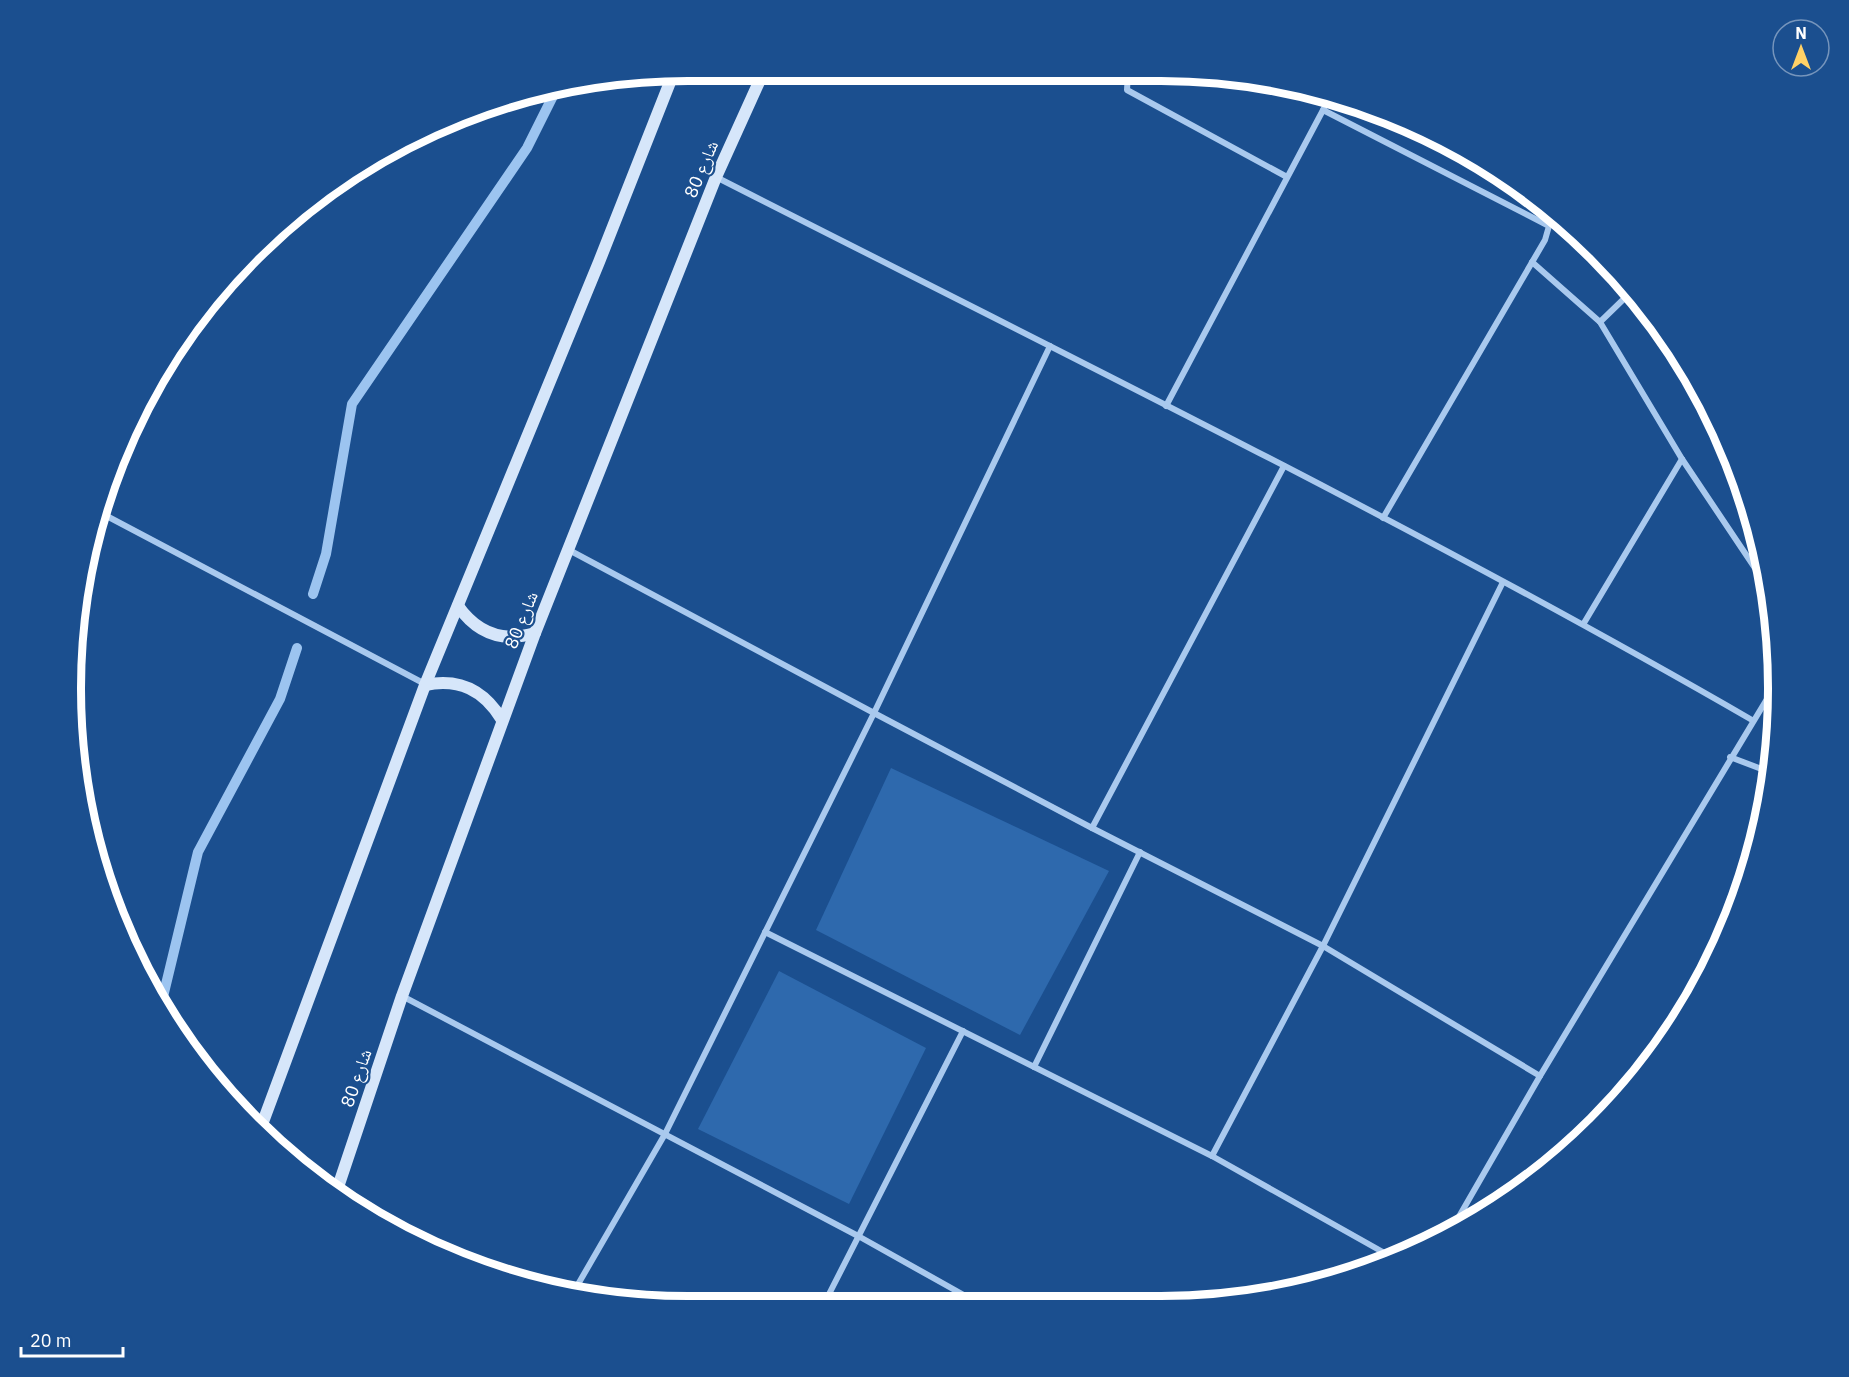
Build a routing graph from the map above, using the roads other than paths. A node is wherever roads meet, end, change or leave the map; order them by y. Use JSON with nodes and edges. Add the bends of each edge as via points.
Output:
{"nodes":[{"id":1,"x":670,"y":81,"type":"edge"},
{"id":2,"x":759,"y":81,"type":"edge"},
{"id":3,"x":1128,"y":81,"type":"edge"},
{"id":4,"x":1326,"y":104,"type":"edge"},
{"id":5,"x":1323,"y":110,"type":"junction"},
{"id":6,"x":716,"y":177,"type":"junction"},
{"id":7,"x":1287,"y":177,"type":"junction"},
{"id":8,"x":1532,"y":262,"type":"junction"},
{"id":9,"x":1625,"y":298,"type":"edge"},
{"id":10,"x":1600,"y":322,"type":"junction"},
{"id":11,"x":1050,"y":346,"type":"junction"},
{"id":12,"x":1166,"y":406,"type":"junction"},
{"id":13,"x":1682,"y":459,"type":"junction"},
{"id":14,"x":1284,"y":466,"type":"junction"},
{"id":15,"x":106,"y":516,"type":"edge"},
{"id":16,"x":1383,"y":518,"type":"junction"},
{"id":17,"x":569,"y":550,"type":"junction"},
{"id":18,"x":1756,"y":569,"type":"edge"},
{"id":19,"x":1503,"y":582,"type":"junction"},
{"id":20,"x":458,"y":606,"type":"junction"},
{"id":21,"x":1584,"y":623,"type":"junction"},
{"id":22,"x":535,"y":633,"type":"junction"},
{"id":23,"x":425,"y":685,"type":"junction"},
{"id":24,"x":1768,"y":696,"type":"edge"},
{"id":25,"x":874,"y":713,"type":"junction"},
{"id":26,"x":502,"y":720,"type":"junction"},
{"id":27,"x":1752,"y":720,"type":"junction"},
{"id":28,"x":1730,"y":757,"type":"junction"},
{"id":29,"x":1763,"y":769,"type":"edge"},
{"id":30,"x":1092,"y":828,"type":"junction"},
{"id":31,"x":1140,"y":852,"type":"junction"},
{"id":32,"x":765,"y":932,"type":"junction"},
{"id":33,"x":1323,"y":945,"type":"junction"},
{"id":34,"x":402,"y":996,"type":"junction"},
{"id":35,"x":963,"y":1032,"type":"junction"},
{"id":36,"x":1034,"y":1067,"type":"junction"},
{"id":37,"x":1540,"y":1076,"type":"junction"},
{"id":38,"x":263,"y":1122,"type":"edge"},
{"id":39,"x":665,"y":1134,"type":"junction"},
{"id":40,"x":1212,"y":1156,"type":"junction"},
{"id":41,"x":339,"y":1185,"type":"edge"},
{"id":42,"x":1458,"y":1218,"type":"edge"},
{"id":43,"x":860,"y":1237,"type":"junction"},
{"id":44,"x":1385,"y":1253,"type":"edge"},
{"id":45,"x":577,"y":1285,"type":"edge"},
{"id":46,"x":828,"y":1296,"type":"edge"},
{"id":47,"x":965,"y":1296,"type":"edge"}],
"edges":[{"from":1,"to":20,"type":"main road"},
{"from":2,"to":6,"type":"main road","name":"شارع 80"},
{"from":3,"to":7,"type":"street","via":[[1127,90]]},
{"from":4,"to":5,"type":"street"},
{"from":5,"to":7,"type":"street"},
{"from":5,"to":8,"type":"street","via":[[1549,226]]},
{"from":6,"to":11,"type":"street"},
{"from":6,"to":17,"type":"main road","name":"شارع 80"},
{"from":7,"to":12,"type":"street"},
{"from":8,"to":10,"type":"street"},
{"from":8,"to":16,"type":"street"},
{"from":9,"to":10,"type":"street"},
{"from":10,"to":13,"type":"street"},
{"from":11,"to":12,"type":"street"},
{"from":11,"to":25,"type":"street"},
{"from":12,"to":14,"type":"street"},
{"from":13,"to":18,"type":"street"},
{"from":13,"to":21,"type":"street"},
{"from":14,"to":16,"type":"street"},
{"from":14,"to":30,"type":"street"},
{"from":15,"to":23,"type":"street"},
{"from":16,"to":19,"type":"street"},
{"from":17,"to":22,"type":"main road","name":"شارع 80"},
{"from":17,"to":25,"type":"street"},
{"from":19,"to":21,"type":"street"},
{"from":19,"to":33,"type":"street"},
{"from":20,"to":22,"type":"main road","via":[[478,628],[491,635],[520,638]]},
{"from":20,"to":23,"type":"main road"},
{"from":21,"to":27,"type":"street"},
{"from":22,"to":26,"type":"main road","name":"شارع 80"},
{"from":23,"to":26,"type":"main road","via":[[440,682],[470,688],[483,695]]},
{"from":23,"to":38,"type":"main road"},
{"from":24,"to":27,"type":"street"},
{"from":25,"to":30,"type":"street"},
{"from":25,"to":32,"type":"street"},
{"from":26,"to":34,"type":"main road","name":"شارع 80"},
{"from":27,"to":28,"type":"street"},
{"from":28,"to":29,"type":"street"},
{"from":28,"to":37,"type":"street"},
{"from":30,"to":31,"type":"street"},
{"from":31,"to":33,"type":"street"},
{"from":31,"to":36,"type":"street"},
{"from":32,"to":35,"type":"street"},
{"from":32,"to":39,"type":"street"},
{"from":33,"to":37,"type":"street"},
{"from":33,"to":40,"type":"street"},
{"from":34,"to":39,"type":"street"},
{"from":34,"to":41,"type":"main road","name":"شارع 80"},
{"from":35,"to":36,"type":"street"},
{"from":35,"to":43,"type":"street"},
{"from":36,"to":40,"type":"street"},
{"from":37,"to":42,"type":"street"},
{"from":39,"to":43,"type":"street"},
{"from":39,"to":45,"type":"street"},
{"from":40,"to":44,"type":"street"},
{"from":43,"to":46,"type":"street"},
{"from":43,"to":47,"type":"street"}]}
